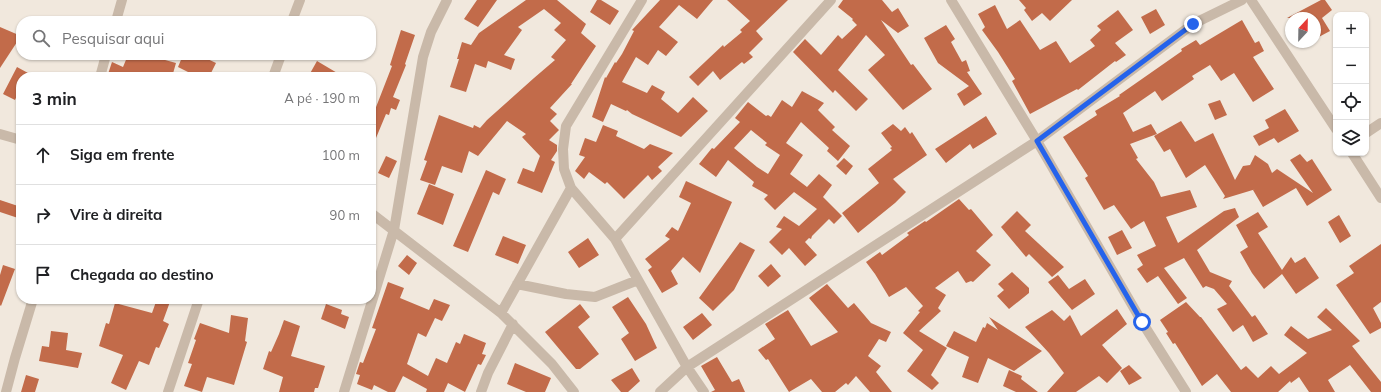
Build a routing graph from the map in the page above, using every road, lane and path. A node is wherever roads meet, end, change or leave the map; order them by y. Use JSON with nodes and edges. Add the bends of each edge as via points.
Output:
{"nodes":[{"id":1,"x":122,"y":0,"type":"edge"},
{"id":2,"x":300,"y":0,"type":"edge"},
{"id":3,"x":447,"y":0,"type":"edge"},
{"id":4,"x":642,"y":0,"type":"edge"},
{"id":5,"x":831,"y":0,"type":"edge"},
{"id":6,"x":951,"y":0,"type":"edge"},
{"id":7,"x":1242,"y":0,"type":"edge"},
{"id":8,"x":1251,"y":0,"type":"edge"},
{"id":9,"x":117,"y":16,"type":"edge"},
{"id":10,"x":294,"y":16,"type":"edge"},
{"id":11,"x":105,"y":60,"type":"edge"},
{"id":12,"x":279,"y":60,"type":"edge"},
{"id":13,"x":101,"y":72,"type":"edge"},
{"id":14,"x":275,"y":72,"type":"edge"},
{"id":15,"x":1381,"y":123,"type":"edge"},
{"id":16,"x":1333,"y":124,"type":"edge"},
{"id":17,"x":1369,"y":131,"type":"edge"},
{"id":18,"x":0,"y":134,"type":"edge"},
{"id":19,"x":16,"y":139,"type":"edge"},
{"id":20,"x":1037,"y":141,"type":"junction"},
{"id":21,"x":1354,"y":156,"type":"edge"},
{"id":22,"x":571,"y":188,"type":"junction"},
{"id":23,"x":1381,"y":198,"type":"edge"},
{"id":24,"x":376,"y":217,"type":"edge"},
{"id":25,"x":394,"y":230,"type":"junction"},
{"id":26,"x":615,"y":239,"type":"junction"},
{"id":27,"x":638,"y":280,"type":"junction"},
{"id":28,"x":518,"y":284,"type":"junction"},
{"id":29,"x":376,"y":288,"type":"edge"},
{"id":30,"x":31,"y":304,"type":"edge"},
{"id":31,"x":197,"y":304,"type":"edge"},
{"id":32,"x":371,"y":304,"type":"edge"},
{"id":33,"x":501,"y":313,"type":"junction"},
{"id":34,"x":513,"y":324,"type":"junction"},
{"id":35,"x":687,"y":366,"type":"junction"},
{"id":36,"x":6,"y":392,"type":"edge"},
{"id":37,"x":168,"y":392,"type":"edge"},
{"id":38,"x":344,"y":392,"type":"edge"},
{"id":39,"x":482,"y":392,"type":"edge"},
{"id":40,"x":574,"y":392,"type":"edge"},
{"id":41,"x":660,"y":392,"type":"edge"},
{"id":42,"x":704,"y":392,"type":"edge"},
{"id":43,"x":1186,"y":392,"type":"edge"}],
"edges":[{"from":1,"to":9,"type":"street"},
{"from":2,"to":10,"type":"street"},
{"from":3,"to":25,"type":"street","via":[[431,32],[423,57]]},
{"from":4,"to":22,"type":"street","via":[[566,126],[564,169]]},
{"from":5,"to":26,"type":"street"},
{"from":6,"to":20,"type":"street"},
{"from":7,"to":20,"type":"street","via":[[1193,24]]},
{"from":8,"to":16,"type":"street"},
{"from":11,"to":13,"type":"street"},
{"from":12,"to":14,"type":"street"},
{"from":15,"to":17,"type":"street"},
{"from":18,"to":19,"type":"street"},
{"from":20,"to":35,"type":"street"},
{"from":20,"to":43,"type":"street","via":[[1142,322]]},
{"from":21,"to":23,"type":"street"},
{"from":22,"to":26,"type":"street"},
{"from":22,"to":28,"type":"street"},
{"from":24,"to":25,"type":"street"},
{"from":25,"to":29,"type":"street"},
{"from":25,"to":33,"type":"street"},
{"from":26,"to":27,"type":"street"},
{"from":27,"to":28,"type":"street","via":[[595,297]]},
{"from":27,"to":35,"type":"street"},
{"from":28,"to":33,"type":"street"},
{"from":30,"to":36,"type":"street"},
{"from":31,"to":37,"type":"street"},
{"from":32,"to":38,"type":"street"},
{"from":33,"to":34,"type":"street"},
{"from":34,"to":39,"type":"street","via":[[488,373]]},
{"from":34,"to":40,"type":"street","via":[[552,364]]},
{"from":35,"to":41,"type":"street"},
{"from":35,"to":42,"type":"street"}]}
